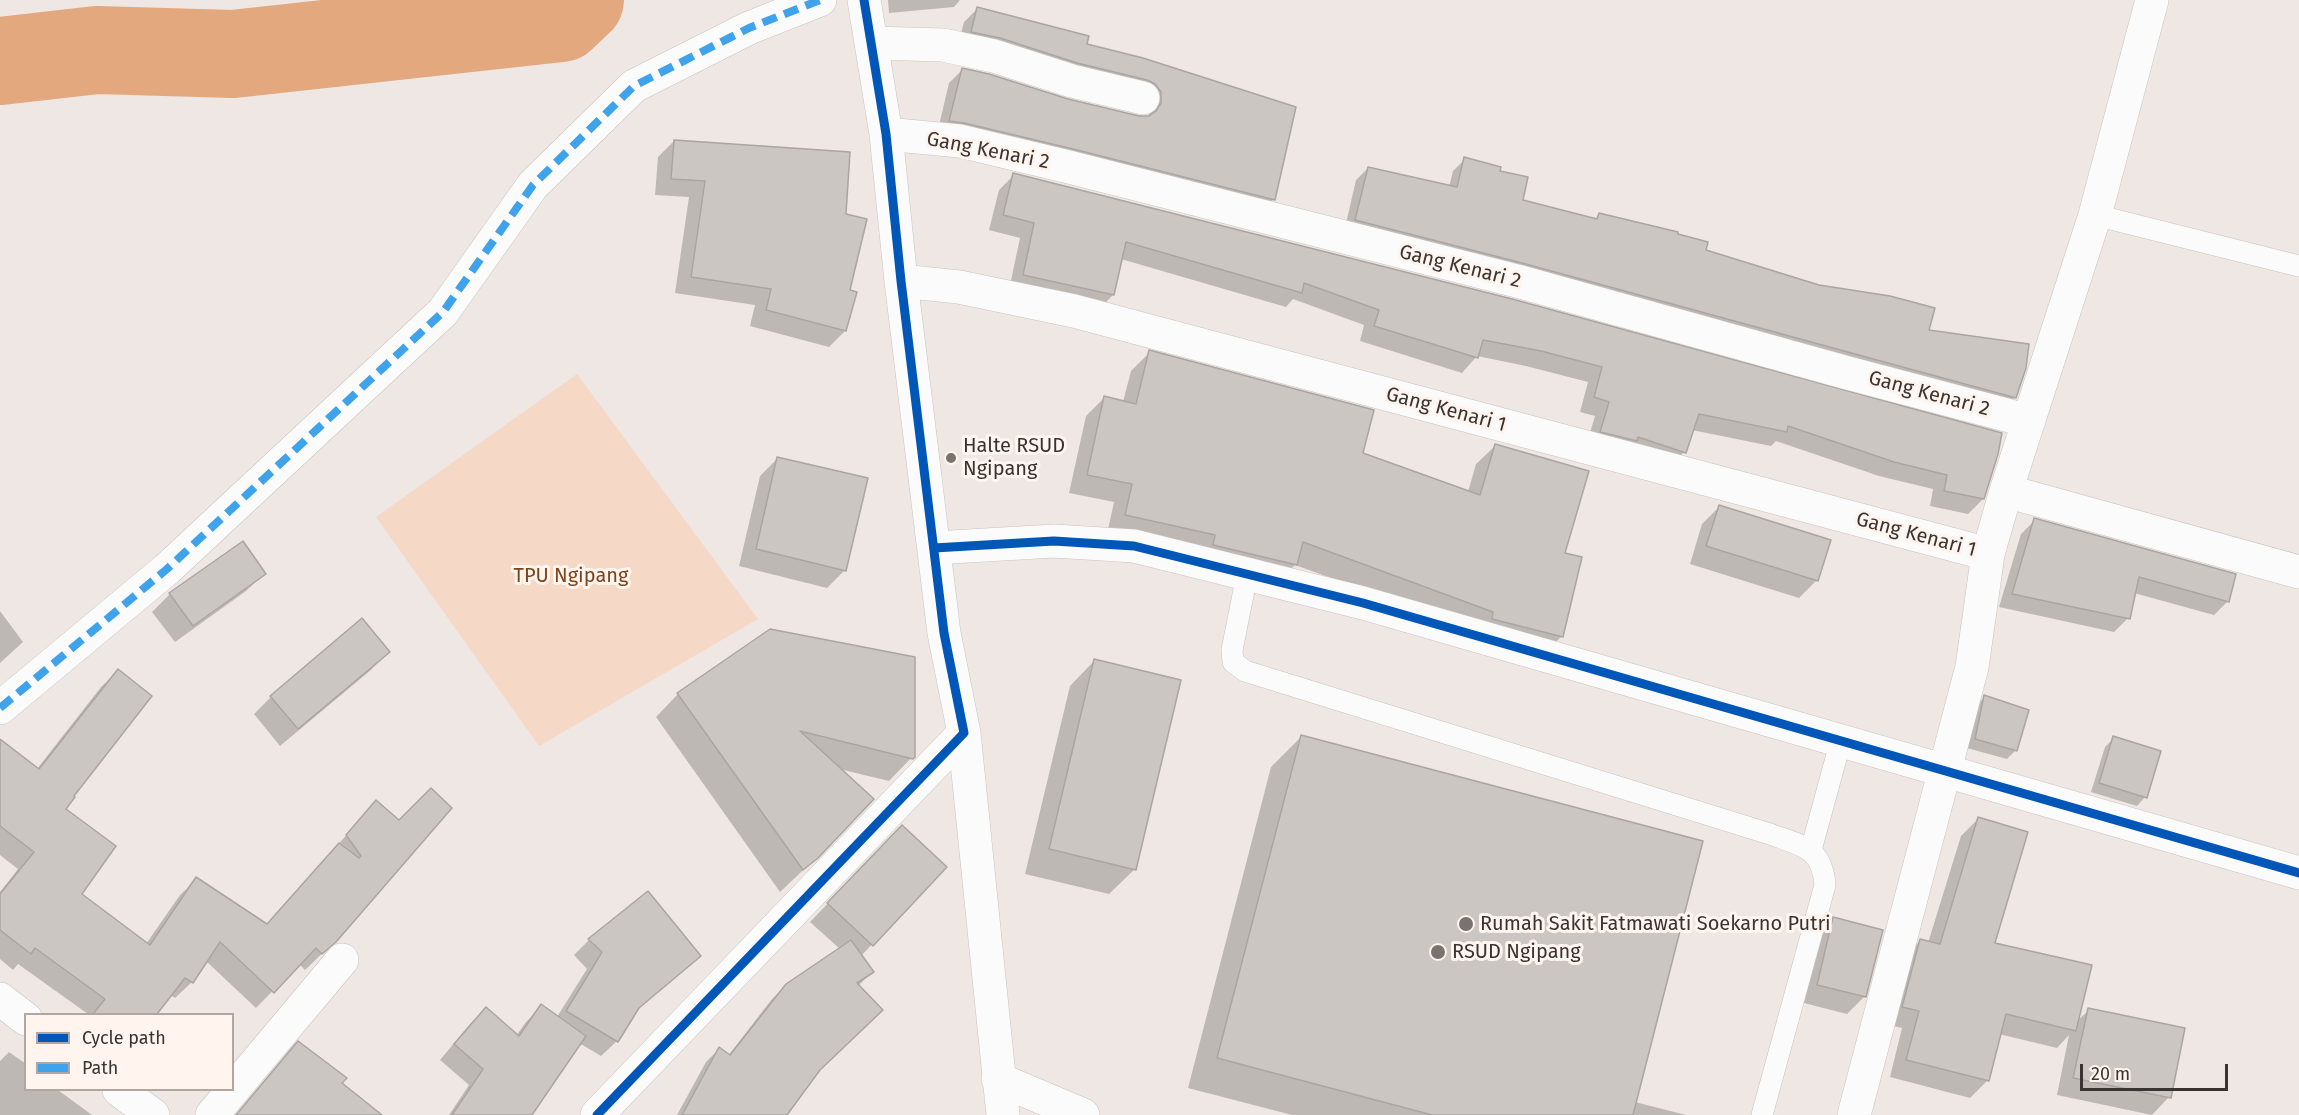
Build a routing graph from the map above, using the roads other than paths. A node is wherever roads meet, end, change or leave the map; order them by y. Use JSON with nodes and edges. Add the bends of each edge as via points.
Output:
{"nodes":[{"id":1,"x":820,"y":0,"type":"edge"},
{"id":2,"x":864,"y":0,"type":"edge"},
{"id":3,"x":2152,"y":0,"type":"edge"},
{"id":4,"x":872,"y":44,"type":"junction"},
{"id":5,"x":1143,"y":98,"type":"dead end"},
{"id":6,"x":886,"y":134,"type":"junction"},
{"id":7,"x":2095,"y":215,"type":"junction"},
{"id":8,"x":2299,"y":266,"type":"edge"},
{"id":9,"x":901,"y":281,"type":"junction"},
{"id":10,"x":2029,"y":421,"type":"junction"},
{"id":11,"x":2006,"y":490,"type":"junction"},
{"id":12,"x":934,"y":548,"type":"junction"},
{"id":13,"x":1988,"y":554,"type":"junction"},
{"id":14,"x":2299,"y":572,"type":"edge"},
{"id":15,"x":1247,"y":575,"type":"junction"},
{"id":16,"x":0,"y":708,"type":"edge"},
{"id":17,"x":964,"y":733,"type":"junction"},
{"id":18,"x":1841,"y":740,"type":"junction"},
{"id":19,"x":1945,"y":770,"type":"junction"},
{"id":20,"x":1811,"y":850,"type":"junction"},
{"id":21,"x":2299,"y":873,"type":"edge"},
{"id":22,"x":342,"y":960,"type":"dead end"},
{"id":23,"x":998,"y":1079,"type":"junction"},
{"id":24,"x":234,"y":1089,"type":"edge"},
{"id":25,"x":122,"y":1091,"type":"edge"},
{"id":26,"x":232,"y":1091,"type":"edge"},
{"id":27,"x":153,"y":1115,"type":"edge"},
{"id":28,"x":212,"y":1115,"type":"edge"},
{"id":29,"x":597,"y":1115,"type":"edge"},
{"id":30,"x":1003,"y":1115,"type":"edge"},
{"id":31,"x":1083,"y":1115,"type":"edge"},
{"id":32,"x":1762,"y":1115,"type":"edge"},
{"id":33,"x":1854,"y":1115,"type":"edge"}],
"edges":[{"from":1,"to":16,"type":"street","via":[[749,28],[634,86],[532,184],[443,312],[167,568]]},
{"from":2,"to":4,"type":"street"},
{"from":3,"to":7,"type":"street"},
{"from":4,"to":5,"type":"street","via":[[943,45]]},
{"from":4,"to":6,"type":"street"},
{"from":6,"to":9,"type":"street"},
{"from":6,"to":10,"type":"street","name":"Gang Kenari 2","via":[[960,141],[1069,167],[1517,281]]},
{"from":7,"to":8,"type":"lane"},
{"from":7,"to":10,"type":"street"},
{"from":9,"to":12,"type":"street"},
{"from":9,"to":13,"type":"street","name":"Gang Kenari 1","via":[[959,287],[1074,311]]},
{"from":10,"to":11,"type":"street"},
{"from":11,"to":13,"type":"street"},
{"from":11,"to":14,"type":"street"},
{"from":12,"to":15,"type":"street","via":[[1054,541],[1134,546]]},
{"from":12,"to":17,"type":"street","via":[[944,633]]},
{"from":13,"to":19,"type":"street","via":[[1972,667]]},
{"from":15,"to":18,"type":"street","via":[[1375,607]]},
{"from":15,"to":20,"type":"lane","via":[[1232,650],[1233,662],[1245,671]]},
{"from":17,"to":23,"type":"street"},
{"from":17,"to":29,"type":"street"},
{"from":18,"to":19,"type":"street"},
{"from":18,"to":20,"type":"lane"},
{"from":19,"to":21,"type":"street"},
{"from":19,"to":33,"type":"street"},
{"from":20,"to":32,"type":"lane","via":[[1824,869],[1826,885]]},
{"from":22,"to":24,"type":"street"},
{"from":23,"to":30,"type":"street"},
{"from":23,"to":31,"type":"street"},
{"from":25,"to":27,"type":"street"},
{"from":26,"to":28,"type":"street"}]}
